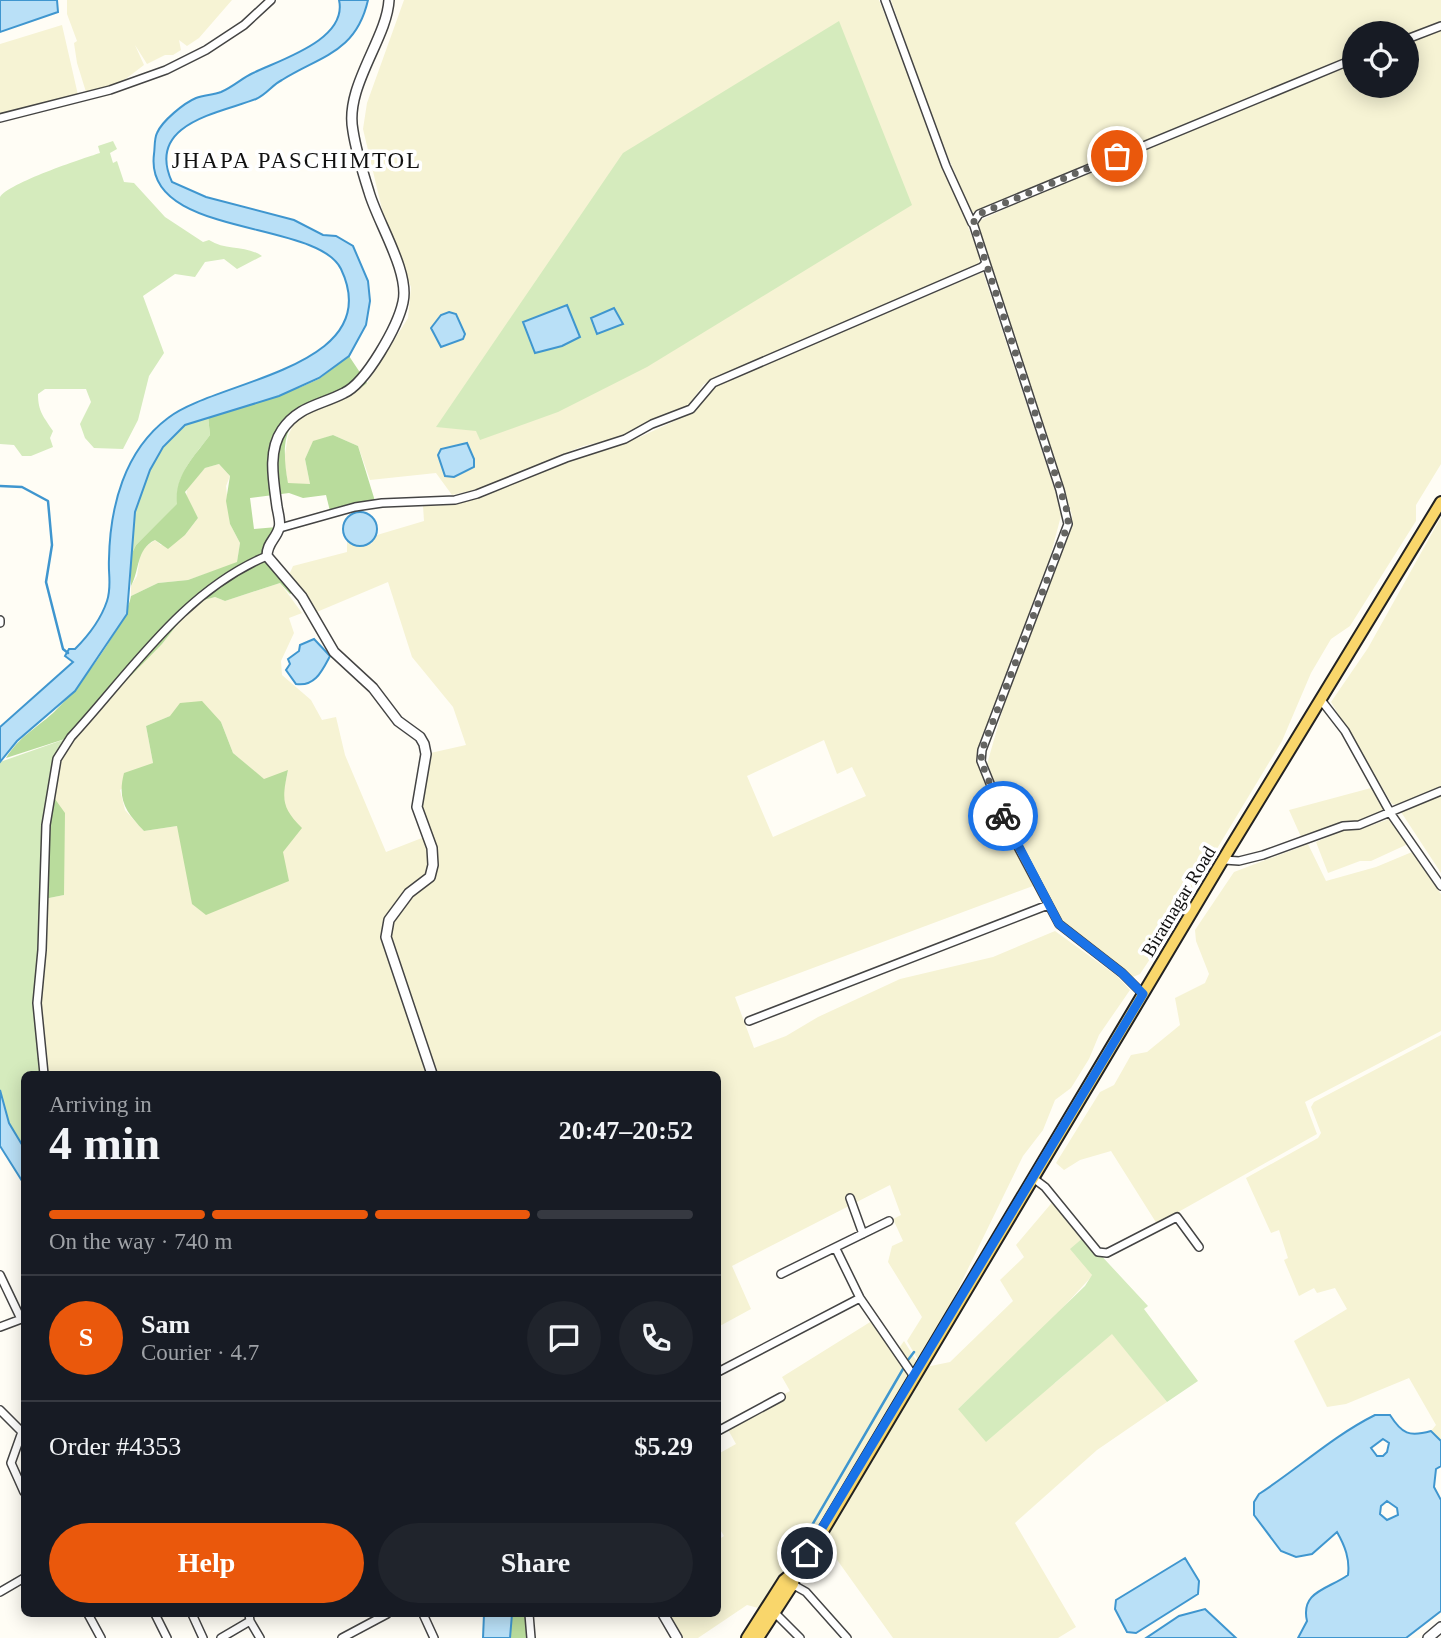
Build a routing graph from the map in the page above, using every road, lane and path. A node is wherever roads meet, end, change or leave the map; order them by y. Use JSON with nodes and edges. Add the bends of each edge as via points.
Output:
{"nodes":[{"id":1,"x":271,"y":0,"type":"edge"},
{"id":2,"x":389,"y":0,"type":"edge"},
{"id":3,"x":885,"y":0,"type":"edge"},
{"id":4,"x":1441,"y":26,"type":"edge"},
{"id":5,"x":1419,"y":34,"type":"edge"},
{"id":6,"x":1342,"y":64,"type":"edge"},
{"id":7,"x":0,"y":118,"type":"edge"},
{"id":8,"x":973,"y":223,"type":"junction"},
{"id":9,"x":986,"y":263,"type":"junction"},
{"id":10,"x":1440,"y":505,"type":"edge"},
{"id":11,"x":280,"y":527,"type":"junction"},
{"id":12,"x":267,"y":556,"type":"junction"},
{"id":13,"x":1321,"y":700,"type":"junction"},
{"id":14,"x":1441,"y":791,"type":"edge"},
{"id":15,"x":1391,"y":814,"type":"junction"},
{"id":16,"x":1224,"y":860,"type":"junction"},
{"id":17,"x":1441,"y":886,"type":"edge"},
{"id":18,"x":1048,"y":905,"type":"junction"},
{"id":19,"x":1143,"y":994,"type":"junction"},
{"id":20,"x":749,"y":1021,"type":"dead end"},
{"id":21,"x":44,"y":1071,"type":"edge"},
{"id":22,"x":431,"y":1071,"type":"edge"},
{"id":23,"x":1033,"y":1178,"type":"junction"},
{"id":24,"x":850,"y":1198,"type":"dead end"},
{"id":25,"x":889,"y":1221,"type":"dead end"},
{"id":26,"x":863,"y":1234,"type":"junction"},
{"id":27,"x":1199,"y":1247,"type":"dead end"},
{"id":28,"x":835,"y":1249,"type":"junction"},
{"id":29,"x":781,"y":1275,"type":"dead end"},
{"id":30,"x":0,"y":1276,"type":"edge"},
{"id":31,"x":860,"y":1298,"type":"junction"},
{"id":32,"x":21,"y":1314,"type":"edge"},
{"id":33,"x":21,"y":1319,"type":"edge"},
{"id":34,"x":0,"y":1327,"type":"edge"},
{"id":35,"x":721,"y":1370,"type":"edge"},
{"id":36,"x":915,"y":1378,"type":"junction"},
{"id":37,"x":780,"y":1397,"type":"dead end"},
{"id":38,"x":0,"y":1410,"type":"edge"},
{"id":39,"x":21,"y":1429,"type":"edge"},
{"id":40,"x":721,"y":1429,"type":"edge"},
{"id":41,"x":21,"y":1436,"type":"edge"},
{"id":42,"x":21,"y":1485,"type":"edge"},
{"id":43,"x":21,"y":1580,"type":"edge"},
{"id":44,"x":789,"y":1582,"type":"junction"},
{"id":45,"x":0,"y":1592,"type":"edge"},
{"id":46,"x":774,"y":1612,"type":"junction"},
{"id":47,"x":90,"y":1617,"type":"edge"},
{"id":48,"x":156,"y":1617,"type":"edge"},
{"id":49,"x":193,"y":1617,"type":"edge"},
{"id":50,"x":249,"y":1617,"type":"edge"},
{"id":51,"x":381,"y":1617,"type":"edge"},
{"id":52,"x":424,"y":1617,"type":"edge"},
{"id":53,"x":529,"y":1617,"type":"edge"},
{"id":54,"x":665,"y":1617,"type":"edge"},
{"id":55,"x":1441,"y":1627,"type":"edge"},
{"id":56,"x":101,"y":1638,"type":"edge"},
{"id":57,"x":167,"y":1638,"type":"edge"},
{"id":58,"x":203,"y":1638,"type":"edge"},
{"id":59,"x":221,"y":1638,"type":"edge"},
{"id":60,"x":260,"y":1638,"type":"edge"},
{"id":61,"x":342,"y":1638,"type":"edge"},
{"id":62,"x":434,"y":1638,"type":"edge"},
{"id":63,"x":530,"y":1638,"type":"edge"},
{"id":64,"x":677,"y":1638,"type":"edge"},
{"id":65,"x":747,"y":1638,"type":"edge"},
{"id":66,"x":758,"y":1638,"type":"edge"},
{"id":67,"x":800,"y":1638,"type":"edge"},
{"id":68,"x":847,"y":1638,"type":"edge"},
{"id":69,"x":1428,"y":1638,"type":"edge"}],
"edges":[{"from":1,"to":7,"type":"street","via":[[206,50],[166,69],[110,90]]},
{"from":2,"to":11,"type":"street","via":[[363,71],[352,128],[369,193],[402,280],[403,303],[363,380],[343,394],[307,406],[282,429],[272,460]]},
{"from":3,"to":8,"type":"street","via":[[946,166]]},
{"from":4,"to":5,"type":"street"},
{"from":6,"to":8,"type":"street","via":[[979,214]]},
{"from":8,"to":9,"type":"street"},
{"from":9,"to":11,"type":"street","via":[[712,383],[691,409],[625,439],[455,500],[382,503]]},
{"from":9,"to":18,"type":"street","via":[[1068,514],[1064,536],[981,761],[1008,828]]},
{"from":10,"to":13,"type":"main road","name":"Biratnagar Road"},
{"from":11,"to":12,"type":"street","via":[[267,547]]},
{"from":12,"to":21,"type":"street","via":[[219,581],[186,610],[57,758],[46,825],[37,980]]},
{"from":12,"to":22,"type":"street","via":[[302,597],[334,652],[424,744],[417,807],[432,848],[433,865],[430,877],[409,893],[389,919],[386,937]]},
{"from":13,"to":15,"type":"street","via":[[1345,731]]},
{"from":13,"to":16,"type":"main road","name":"Biratnagar Road"},
{"from":14,"to":15,"type":"street"},
{"from":15,"to":16,"type":"street","via":[[1263,855]]},
{"from":15,"to":17,"type":"street"},
{"from":16,"to":19,"type":"main road","name":"Biratnagar Road"},
{"from":18,"to":19,"type":"street","via":[[1071,936]]},
{"from":18,"to":20,"type":"street"},
{"from":19,"to":23,"type":"main road","name":"Biratnagar Road"},
{"from":23,"to":27,"type":"street","via":[[1098,1252],[1107,1254],[1177,1217]]},
{"from":23,"to":36,"type":"main road","name":"Biratnagar Road"},
{"from":24,"to":26,"type":"street"},
{"from":25,"to":26,"type":"street"},
{"from":26,"to":28,"type":"street"},
{"from":28,"to":29,"type":"street"},
{"from":28,"to":31,"type":"street"},
{"from":30,"to":32,"type":"street"},
{"from":31,"to":35,"type":"street"},
{"from":31,"to":36,"type":"street"},
{"from":33,"to":34,"type":"street"},
{"from":36,"to":44,"type":"main road","name":"Biratnagar Road"},
{"from":37,"to":40,"type":"street"},
{"from":38,"to":39,"type":"street"},
{"from":41,"to":42,"type":"street","via":[[11,1462]]},
{"from":43,"to":45,"type":"street"},
{"from":44,"to":46,"type":"main road","name":"Biratnagar Road"},
{"from":44,"to":65,"type":"main road","name":"Biratnagar Road"},
{"from":44,"to":68,"type":"street","via":[[806,1592]]},
{"from":46,"to":66,"type":"main road","name":"Biratnagar Road"},
{"from":46,"to":67,"type":"street"},
{"from":47,"to":56,"type":"street"},
{"from":48,"to":57,"type":"street"},
{"from":49,"to":58,"type":"street"},
{"from":50,"to":59,"type":"street"},
{"from":50,"to":60,"type":"street"},
{"from":51,"to":61,"type":"street"},
{"from":52,"to":62,"type":"street"},
{"from":53,"to":63,"type":"street"},
{"from":54,"to":64,"type":"street"},
{"from":55,"to":69,"type":"street"}]}
